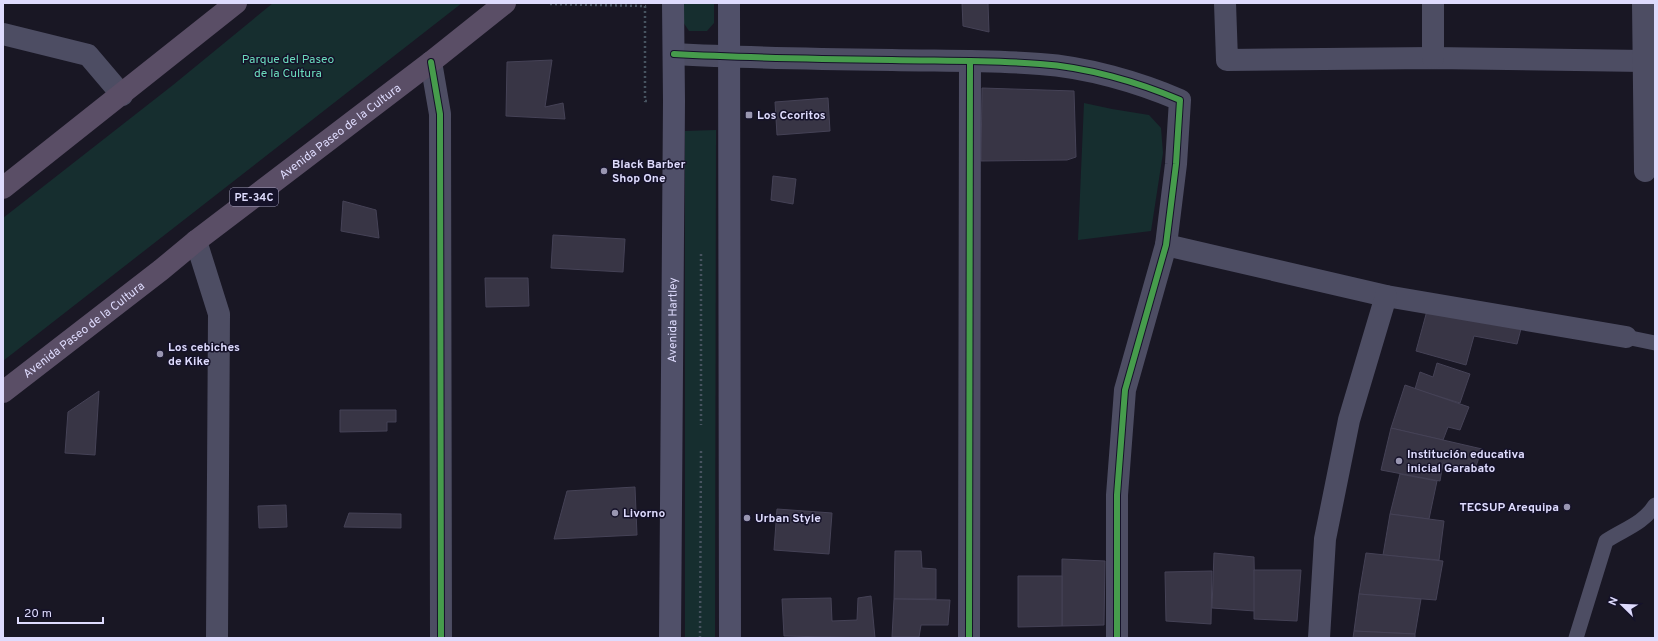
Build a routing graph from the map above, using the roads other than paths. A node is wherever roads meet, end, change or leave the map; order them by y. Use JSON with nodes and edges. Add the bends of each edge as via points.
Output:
{"nodes":[{"id":1,"x":236,"y":3,"type":"edge"},
{"id":2,"x":505,"y":3,"type":"edge"},
{"id":3,"x":673,"y":3,"type":"edge"},
{"id":4,"x":729,"y":3,"type":"edge"},
{"id":5,"x":1225,"y":3,"type":"edge"},
{"id":6,"x":1433,"y":3,"type":"edge"},
{"id":7,"x":1643,"y":3,"type":"edge"},
{"id":8,"x":3,"y":34,"type":"edge"},
{"id":9,"x":674,"y":54,"type":"junction"},
{"id":10,"x":729,"y":57,"type":"junction"},
{"id":11,"x":1433,"y":58,"type":"junction"},
{"id":12,"x":970,"y":61,"type":"junction"},
{"id":13,"x":1644,"y":61,"type":"junction"},
{"id":14,"x":431,"y":62,"type":"junction"},
{"id":15,"x":122,"y":95,"type":"junction"},
{"id":16,"x":1645,"y":170,"type":"dead end"},
{"id":17,"x":3,"y":188,"type":"edge"},
{"id":18,"x":196,"y":241,"type":"junction"},
{"id":19,"x":1166,"y":245,"type":"junction"},
{"id":20,"x":1386,"y":296,"type":"junction"},
{"id":21,"x":1626,"y":337,"type":"joint"},
{"id":22,"x":1655,"y":343,"type":"edge"},
{"id":23,"x":3,"y":392,"type":"edge"},
{"id":24,"x":1655,"y":505,"type":"edge"},
{"id":25,"x":217,"y":638,"type":"edge"},
{"id":26,"x":441,"y":638,"type":"edge"},
{"id":27,"x":670,"y":638,"type":"edge"},
{"id":28,"x":730,"y":638,"type":"edge"},
{"id":29,"x":969,"y":638,"type":"edge"},
{"id":30,"x":1118,"y":638,"type":"edge"},
{"id":31,"x":1319,"y":638,"type":"edge"},
{"id":32,"x":1576,"y":638,"type":"edge"}],
"edges":[{"from":1,"to":15,"type":"highway"},
{"from":2,"to":14,"type":"highway","name":"Avenida Paseo de la Cultura","number":"PE-34C"},
{"from":3,"to":9,"type":"main road","name":"Avenida Hartley"},
{"from":4,"to":10,"type":"main road"},
{"from":5,"to":11,"type":"street","via":[[1227,60]]},
{"from":6,"to":11,"type":"street"},
{"from":7,"to":13,"type":"street"},
{"from":8,"to":15,"type":"street","via":[[88,55]]},
{"from":9,"to":10,"type":"street"},
{"from":9,"to":27,"type":"main road","name":"Avenida Hartley"},
{"from":10,"to":12,"type":"street"},
{"from":10,"to":28,"type":"main road"},
{"from":11,"to":13,"type":"street"},
{"from":12,"to":19,"type":"street","via":[[1041,64],[1095,73],[1150,88],[1180,100],[1176,164]]},
{"from":12,"to":29,"type":"street"},
{"from":13,"to":16,"type":"street"},
{"from":14,"to":18,"type":"highway","name":"Avenida Paseo de la Cultura","number":"PE-34C"},
{"from":14,"to":26,"type":"street","via":[[440,114]]},
{"from":15,"to":17,"type":"highway"},
{"from":18,"to":23,"type":"highway","name":"Avenida Paseo de la Cultura","number":"PE-34C"},
{"from":18,"to":25,"type":"street","via":[[219,314]]},
{"from":19,"to":20,"type":"street"},
{"from":19,"to":30,"type":"street","via":[[1125,390],[1117,495]]},
{"from":20,"to":21,"type":"street"},
{"from":20,"to":31,"type":"street","via":[[1349,420],[1325,539]]},
{"from":21,"to":22,"type":"lane"},
{"from":24,"to":32,"type":"lane","via":[[1635,526],[1606,541]]}]}
